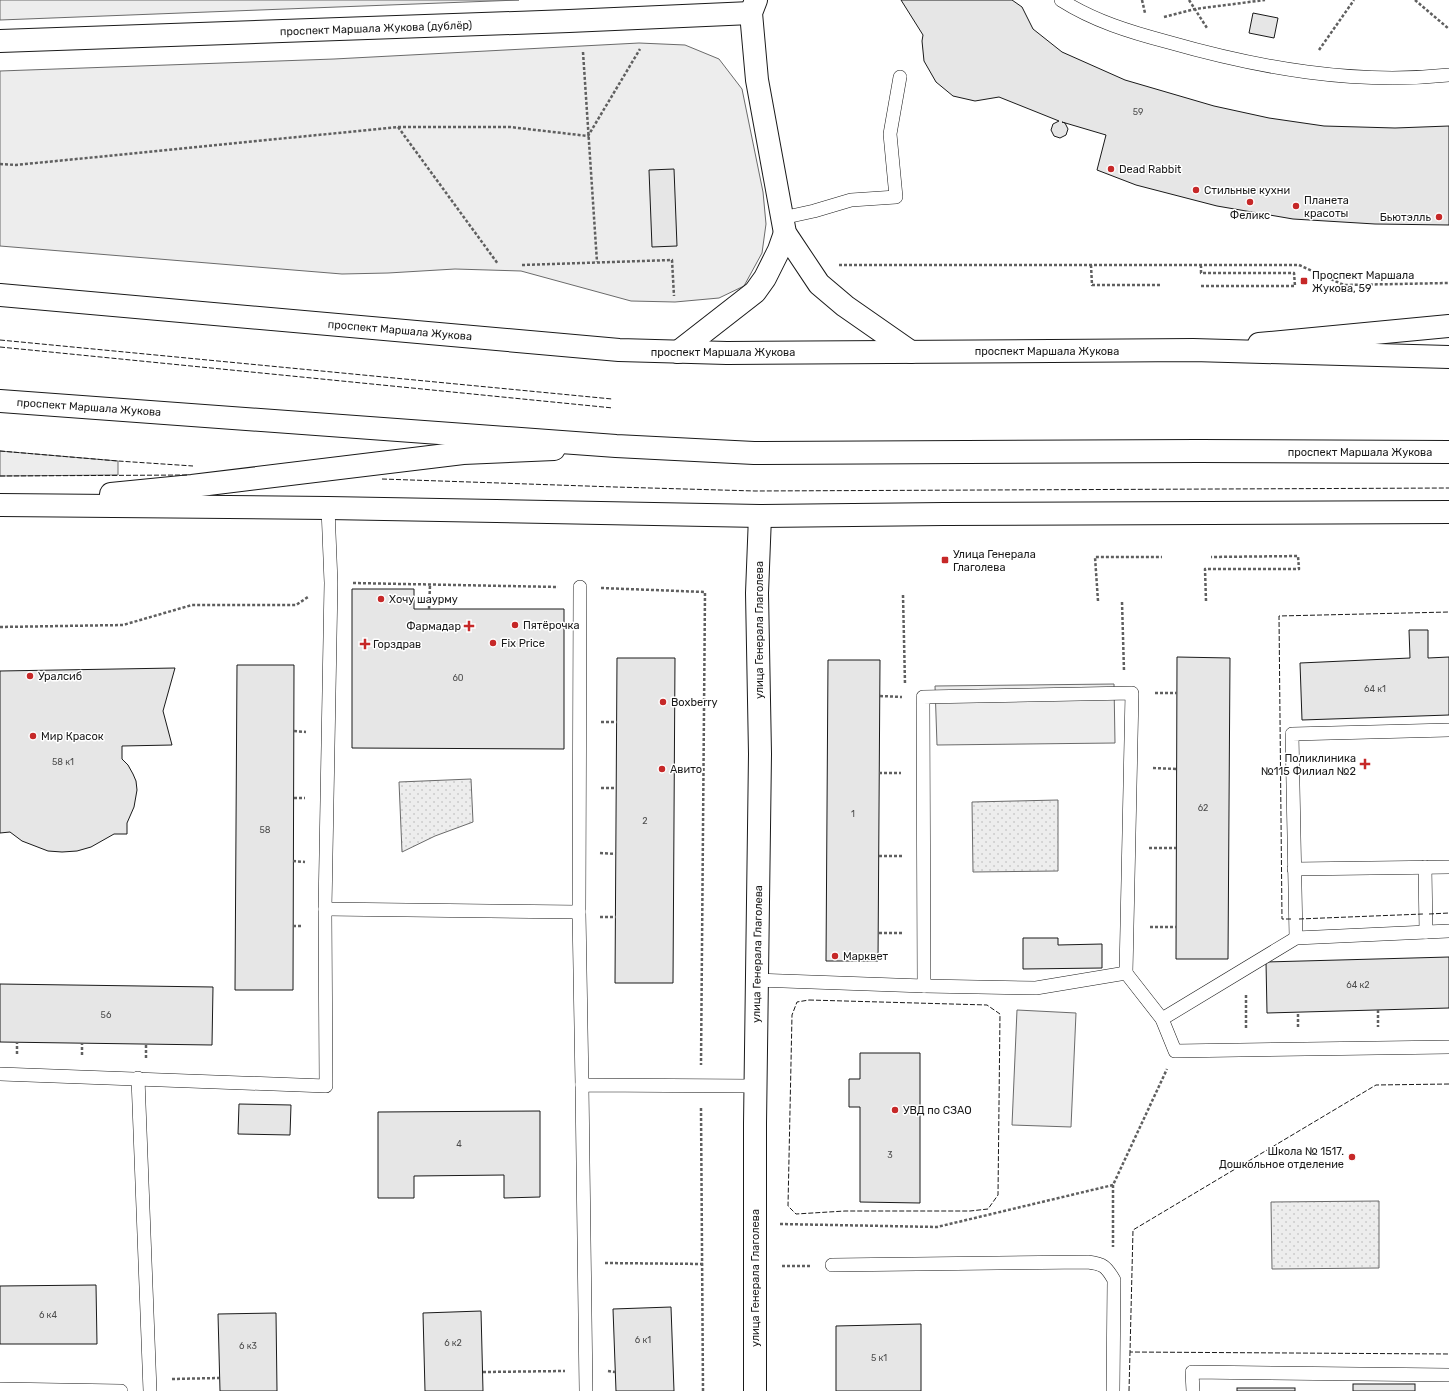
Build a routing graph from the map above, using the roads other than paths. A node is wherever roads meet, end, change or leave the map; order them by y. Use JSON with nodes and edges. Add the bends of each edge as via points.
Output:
{"nodes":[{"id":1,"x":1061,"y":0,"type":"edge"},
{"id":2,"x":753,"y":6,"type":"edge"},
{"id":3,"x":0,"y":42,"type":"edge"},
{"id":4,"x":1449,"y":75,"type":"edge"},
{"id":5,"x":900,"y":77,"type":"dead end"},
{"id":6,"x":783,"y":225,"type":"junction"},
{"id":7,"x":0,"y":295,"type":"edge"},
{"id":8,"x":1449,"y":326,"type":"edge"},
{"id":9,"x":1193,"y":350,"type":"junction"},
{"id":10,"x":678,"y":352,"type":"junction"},
{"id":11,"x":911,"y":352,"type":"junction"},
{"id":12,"x":1449,"y":358,"type":"edge"},
{"id":13,"x":0,"y":401,"type":"edge"},
{"id":14,"x":616,"y":446,"type":"junction"},
{"id":15,"x":1449,"y":452,"type":"edge"},
{"id":16,"x":0,"y":505,"type":"edge"},
{"id":17,"x":328,"y":508,"type":"junction"},
{"id":18,"x":1449,"y":512,"type":"edge"},
{"id":19,"x":760,"y":516,"type":"junction"},
{"id":20,"x":580,"y":588,"type":"dead end"},
{"id":21,"x":1449,"y":730,"type":"edge"},
{"id":22,"x":1425,"y":867,"type":"junction"},
{"id":23,"x":1449,"y":867,"type":"edge"},
{"id":24,"x":1294,"y":870,"type":"junction"},
{"id":25,"x":325,"y":909,"type":"junction"},
{"id":26,"x":579,"y":912,"type":"junction"},
{"id":27,"x":1449,"y":931,"type":"edge"},
{"id":28,"x":1426,"y":932,"type":"junction"},
{"id":29,"x":1296,"y":938,"type":"junction"},
{"id":30,"x":1126,"y":972,"type":"junction"},
{"id":31,"x":756,"y":980,"type":"junction"},
{"id":32,"x":924,"y":986,"type":"junction"},
{"id":33,"x":1162,"y":1019,"type":"junction"},
{"id":34,"x":1449,"y":1047,"type":"edge"},
{"id":35,"x":0,"y":1074,"type":"edge"},
{"id":36,"x":138,"y":1078,"type":"junction"},
{"id":37,"x":582,"y":1085,"type":"junction"},
{"id":38,"x":755,"y":1086,"type":"junction"},
{"id":39,"x":832,"y":1265,"type":"road end"},
{"id":40,"x":1449,"y":1376,"type":"edge"},
{"id":41,"x":150,"y":1385,"type":"edge"},
{"id":42,"x":0,"y":1389,"type":"edge"},
{"id":43,"x":121,"y":1391,"type":"edge"},
{"id":44,"x":586,"y":1391,"type":"edge"},
{"id":45,"x":755,"y":1391,"type":"edge"},
{"id":46,"x":1113,"y":1391,"type":"edge"},
{"id":47,"x":1193,"y":1391,"type":"edge"}],
"edges":[{"from":1,"to":4,"type":"lane","via":[[1093,18],[1143,35],[1261,66],[1350,77]]},
{"from":2,"to":3,"type":"main road","name":"проспект Маршала Жукова (дублёр)"},
{"from":2,"to":6,"type":"main road","via":[[757,80]]},
{"from":5,"to":6,"type":"lane","via":[[890,134],[896,197],[851,200],[814,211]]},
{"from":6,"to":10,"type":"main road","via":[[779,250],[755,292]]},
{"from":6,"to":11,"type":"main road","via":[[819,284]]},
{"from":7,"to":10,"type":"main road","name":"проспект Маршала Жукова","via":[[619,350]]},
{"from":8,"to":9,"type":"main road"},
{"from":9,"to":11,"type":"main road","name":"проспект Маршала Жукова"},
{"from":9,"to":12,"type":"main road","name":"проспект Маршала Жукова"},
{"from":10,"to":11,"type":"main road","name":"проспект Маршала Жукова"},
{"from":13,"to":14,"type":"main road","name":"проспект Маршала Жукова"},
{"from":14,"to":15,"type":"main road","name":"проспект Маршала Жукова","via":[[754,453]]},
{"from":14,"to":16,"type":"main road","via":[[462,453],[192,486]]},
{"from":16,"to":17,"type":"main road"},
{"from":17,"to":19,"type":"main road"},
{"from":17,"to":25,"type":"lane","via":[[331,583]]},
{"from":18,"to":19,"type":"main road"},
{"from":19,"to":31,"type":"main road","name":"улица Генерала Глаголева","via":[[757,593],[760,754]]},
{"from":20,"to":26,"type":"lane"},
{"from":21,"to":24,"type":"lane","via":[[1292,734]]},
{"from":22,"to":23,"type":"lane"},
{"from":22,"to":24,"type":"lane"},
{"from":22,"to":28,"type":"lane"},
{"from":24,"to":29,"type":"lane"},
{"from":25,"to":26,"type":"lane"},
{"from":25,"to":36,"type":"lane","via":[[326,1086]]},
{"from":26,"to":37,"type":"lane"},
{"from":27,"to":28,"type":"lane"},
{"from":28,"to":29,"type":"lane"},
{"from":29,"to":33,"type":"lane"},
{"from":30,"to":32,"type":"lane","via":[[1036,988]]},
{"from":30,"to":32,"type":"lane","via":[[1132,693],[924,697]]},
{"from":30,"to":33,"type":"lane"},
{"from":31,"to":32,"type":"lane"},
{"from":31,"to":38,"type":"main road","name":"улица Генерала Глаголева"},
{"from":33,"to":34,"type":"lane","via":[[1175,1051]]},
{"from":35,"to":36,"type":"lane"},
{"from":36,"to":41,"type":"lane"},
{"from":37,"to":38,"type":"lane"},
{"from":37,"to":44,"type":"lane"},
{"from":38,"to":45,"type":"main road","name":"улица Генерала Глаголева"},
{"from":39,"to":46,"type":"lane","via":[[1088,1262],[1101,1264],[1114,1280]]},
{"from":40,"to":47,"type":"lane","via":[[1192,1372]]},
{"from":42,"to":43,"type":"lane"}]}
